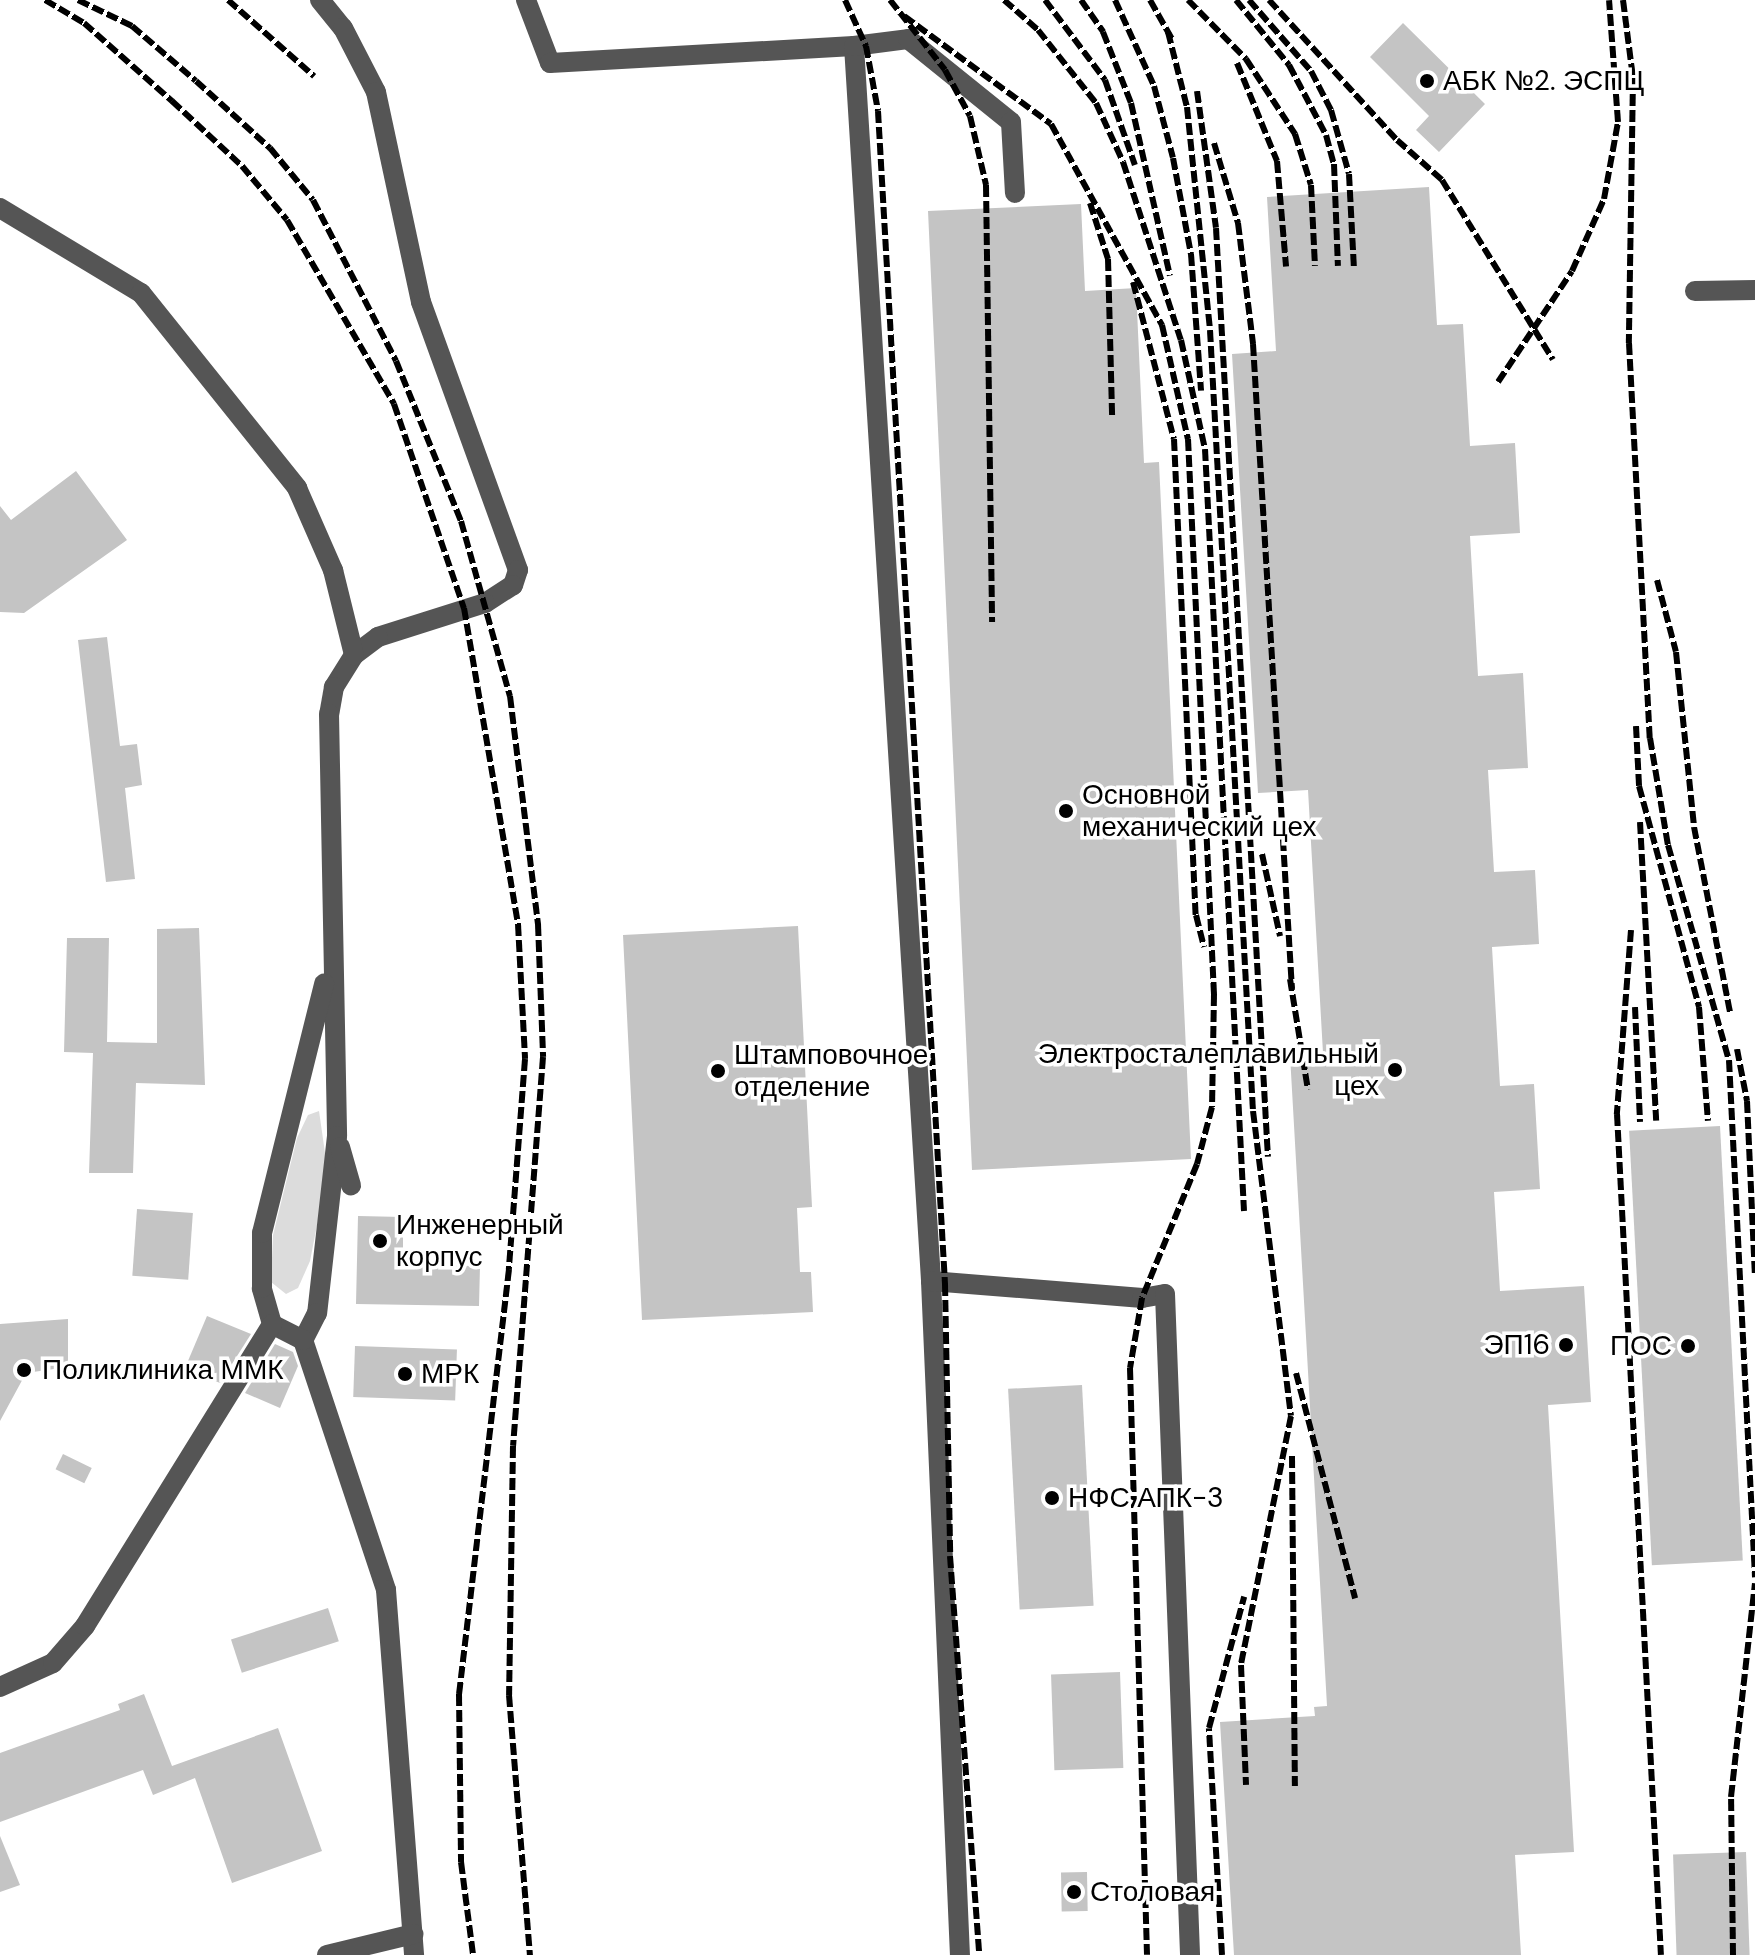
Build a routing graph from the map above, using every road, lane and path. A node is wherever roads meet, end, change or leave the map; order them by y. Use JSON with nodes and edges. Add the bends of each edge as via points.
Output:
{"nodes":[{"id":1,"x":320,"y":0,"type":"edge"},
{"id":2,"x":526,"y":0,"type":"edge"},
{"id":3,"x":854,"y":46,"type":"junction"},
{"id":4,"x":1015,"y":193,"type":"dead end"},
{"id":5,"x":0,"y":208,"type":"edge"},
{"id":6,"x":1755,"y":290,"type":"edge"},
{"id":7,"x":1695,"y":291,"type":"dead end"},
{"id":8,"x":354,"y":655,"type":"junction"},
{"id":9,"x":330,"y":940,"type":"junction"},
{"id":10,"x":299,"y":1088,"type":"junction"},
{"id":11,"x":339,"y":1095,"type":"junction"},
{"id":12,"x":337,"y":1136,"type":"junction"},
{"id":13,"x":351,"y":1185,"type":"dead end"},
{"id":14,"x":931,"y":1281,"type":"junction"},
{"id":15,"x":272,"y":1324,"type":"junction"},
{"id":16,"x":303,"y":1340,"type":"junction"},
{"id":17,"x":0,"y":1687,"type":"edge"},
{"id":18,"x":414,"y":1945,"type":"edge"},
{"id":19,"x":327,"y":1955,"type":"edge"},
{"id":20,"x":960,"y":1955,"type":"edge"},
{"id":21,"x":1190,"y":1955,"type":"edge"}],
"edges":[{"from":1,"to":8,"type":"lane","via":[[343,28],[376,92],[421,302],[518,570],[513,585],[485,603],[401,625]]},
{"from":2,"to":3,"type":"lane","via":[[550,63]]},
{"from":3,"to":4,"type":"lane","via":[[908,39],[1011,122]]},
{"from":3,"to":14,"type":"lane"},
{"from":5,"to":8,"type":"lane","via":[[141,293],[288,476],[333,570]]},
{"from":6,"to":7,"type":"lane"},
{"from":8,"to":9,"type":"lane","via":[[334,687],[329,714]]},
{"from":9,"to":10,"type":"lane","via":[[317,1031]]},
{"from":9,"to":11,"type":"lane"},
{"from":10,"to":11,"type":"lane"},
{"from":10,"to":15,"type":"lane","via":[[262,1233],[262,1288]]},
{"from":11,"to":12,"type":"lane"},
{"from":12,"to":13,"type":"lane"},
{"from":12,"to":16,"type":"lane","via":[[317,1313]]},
{"from":14,"to":20,"type":"lane"},
{"from":14,"to":21,"type":"lane","via":[[1142,1298],[1165,1294]]},
{"from":15,"to":16,"type":"lane"},
{"from":15,"to":17,"type":"lane","via":[[85,1626],[53,1663]]},
{"from":16,"to":18,"type":"lane","via":[[386,1590]]},
{"from":18,"to":19,"type":"lane"}]}
